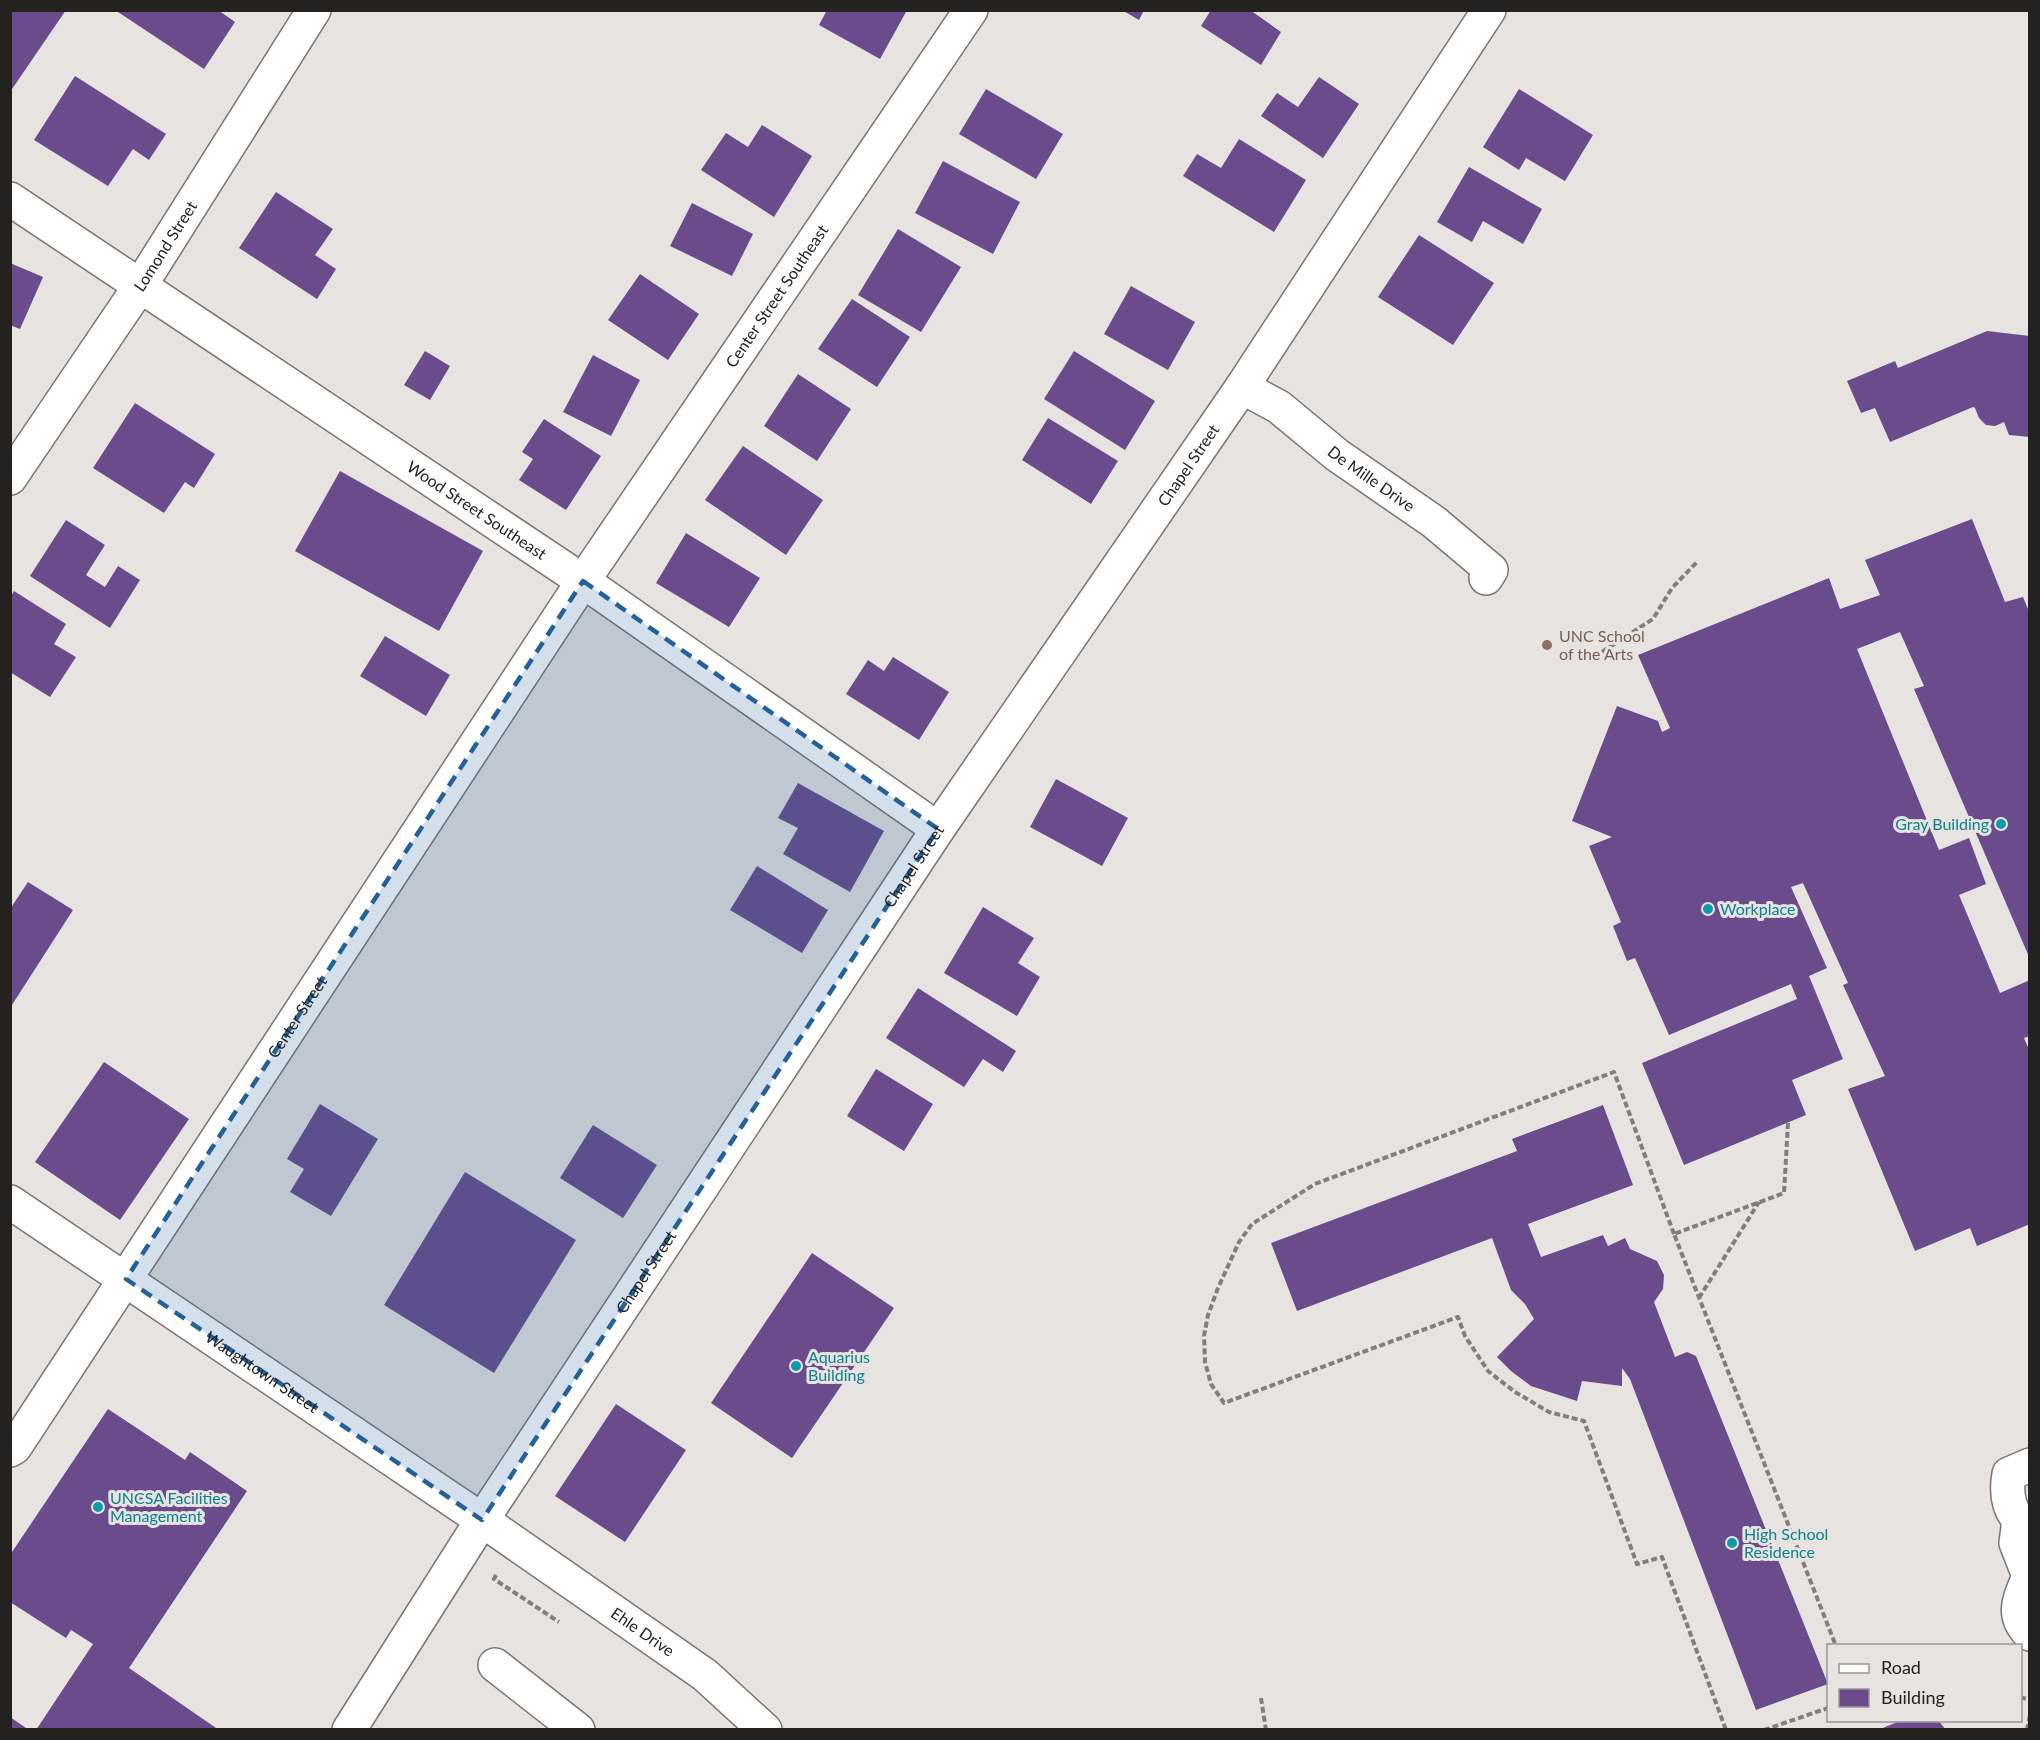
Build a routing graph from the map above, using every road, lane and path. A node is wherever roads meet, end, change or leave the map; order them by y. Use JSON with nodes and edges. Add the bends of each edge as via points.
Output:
{"nodes":[{"id":1,"x":314,"y":10,"type":"edge"},
{"id":2,"x":971,"y":10,"type":"edge"},
{"id":3,"x":1489,"y":10,"type":"edge"},
{"id":4,"x":10,"y":199,"type":"edge"},
{"id":5,"x":140,"y":286,"type":"junction"},
{"id":6,"x":1242,"y":387,"type":"junction"},
{"id":7,"x":10,"y":478,"type":"edge"},
{"id":8,"x":1697,"y":562,"type":"dead end"},
{"id":9,"x":1486,"y":578,"type":"dead end"},
{"id":10,"x":583,"y":581,"type":"junction"},
{"id":11,"x":1602,"y":652,"type":"dead end"},
{"id":12,"x":938,"y":829,"type":"junction"},
{"id":13,"x":1788,"y":1123,"type":"dead end"},
{"id":14,"x":1759,"y":1201,"type":"junction"},
{"id":15,"x":10,"y":1202,"type":"edge"},
{"id":16,"x":1674,"y":1234,"type":"junction"},
{"id":17,"x":126,"y":1279,"type":"junction"},
{"id":18,"x":1699,"y":1298,"type":"junction"},
{"id":19,"x":10,"y":1450,"type":"edge"},
{"id":20,"x":2030,"y":1465,"type":"edge"},
{"id":21,"x":482,"y":1520,"type":"junction"},
{"id":22,"x":514,"y":1543,"type":"joint"},
{"id":23,"x":2030,"y":1634,"type":"edge"},
{"id":24,"x":1835,"y":1644,"type":"edge"},
{"id":25,"x":495,"y":1665,"type":"dead end"},
{"id":26,"x":1261,"y":1698,"type":"dead end"},
{"id":27,"x":1827,"y":1708,"type":"edge"},
{"id":28,"x":2030,"y":1715,"type":"edge"},
{"id":29,"x":349,"y":1730,"type":"edge"},
{"id":30,"x":578,"y":1730,"type":"edge"},
{"id":31,"x":765,"y":1730,"type":"edge"},
{"id":32,"x":1266,"y":1730,"type":"edge"},
{"id":33,"x":1726,"y":1730,"type":"edge"},
{"id":34,"x":1764,"y":1730,"type":"edge"},
{"id":35,"x":2027,"y":1730,"type":"edge"}],
"edges":[{"from":1,"to":5,"type":"street","name":"Lomond Street"},
{"from":2,"to":10,"type":"street","name":"Center Street Southeast"},
{"from":3,"to":6,"type":"street","name":"Chapel Street"},
{"from":4,"to":5,"type":"street","name":"Wood Street Southeast"},
{"from":5,"to":7,"type":"street","name":"Lomond Street"},
{"from":5,"to":10,"type":"street","name":"Wood Street Southeast"},
{"from":6,"to":9,"type":"street","name":"De Mille Drive","via":[[1279,407],[1337,455],[1434,522],[1491,570]]},
{"from":6,"to":12,"type":"street","name":"Chapel Street"},
{"from":8,"to":11,"type":"path","via":[[1672,588],[1653,620]]},
{"from":10,"to":12,"type":"street","name":"Wood Street Southeast"},
{"from":10,"to":17,"type":"street","name":"Center Street"},
{"from":12,"to":21,"type":"street","name":"Chapel Street"},
{"from":13,"to":14,"type":"path","via":[[1784,1192]]},
{"from":14,"to":16,"type":"path"},
{"from":14,"to":18,"type":"path"},
{"from":15,"to":17,"type":"street","name":"Waughtown Street"},
{"from":16,"to":18,"type":"path"},
{"from":16,"to":33,"type":"path","via":[[1614,1072],[1315,1184],[1266,1214],[1252,1224],[1239,1242],[1218,1288],[1204,1336],[1205,1362],[1211,1384],[1224,1403],[1458,1317],[1465,1336],[1488,1371],[1549,1412],[1584,1421],[1637,1564],[1662,1557]]},
{"from":17,"to":19,"type":"street","name":"Center Street"},
{"from":17,"to":21,"type":"street","name":"Waughtown Street"},
{"from":18,"to":24,"type":"path"},
{"from":20,"to":23,"type":"street","via":[[2009,1474],[2007,1486],[2012,1512],[2019,1520],[2016,1543],[2029,1576],[2018,1611],[2020,1624]]},
{"from":21,"to":22,"type":"street","name":"Waughtown Street"},
{"from":21,"to":29,"type":"street","name":"Chapel Street"},
{"from":22,"to":31,"type":"street","name":"Ehle Drive","via":[[705,1675]]},
{"from":25,"to":30,"type":"street"},
{"from":26,"to":32,"type":"path"},
{"from":27,"to":34,"type":"path"},
{"from":28,"to":35,"type":"path"}]}
